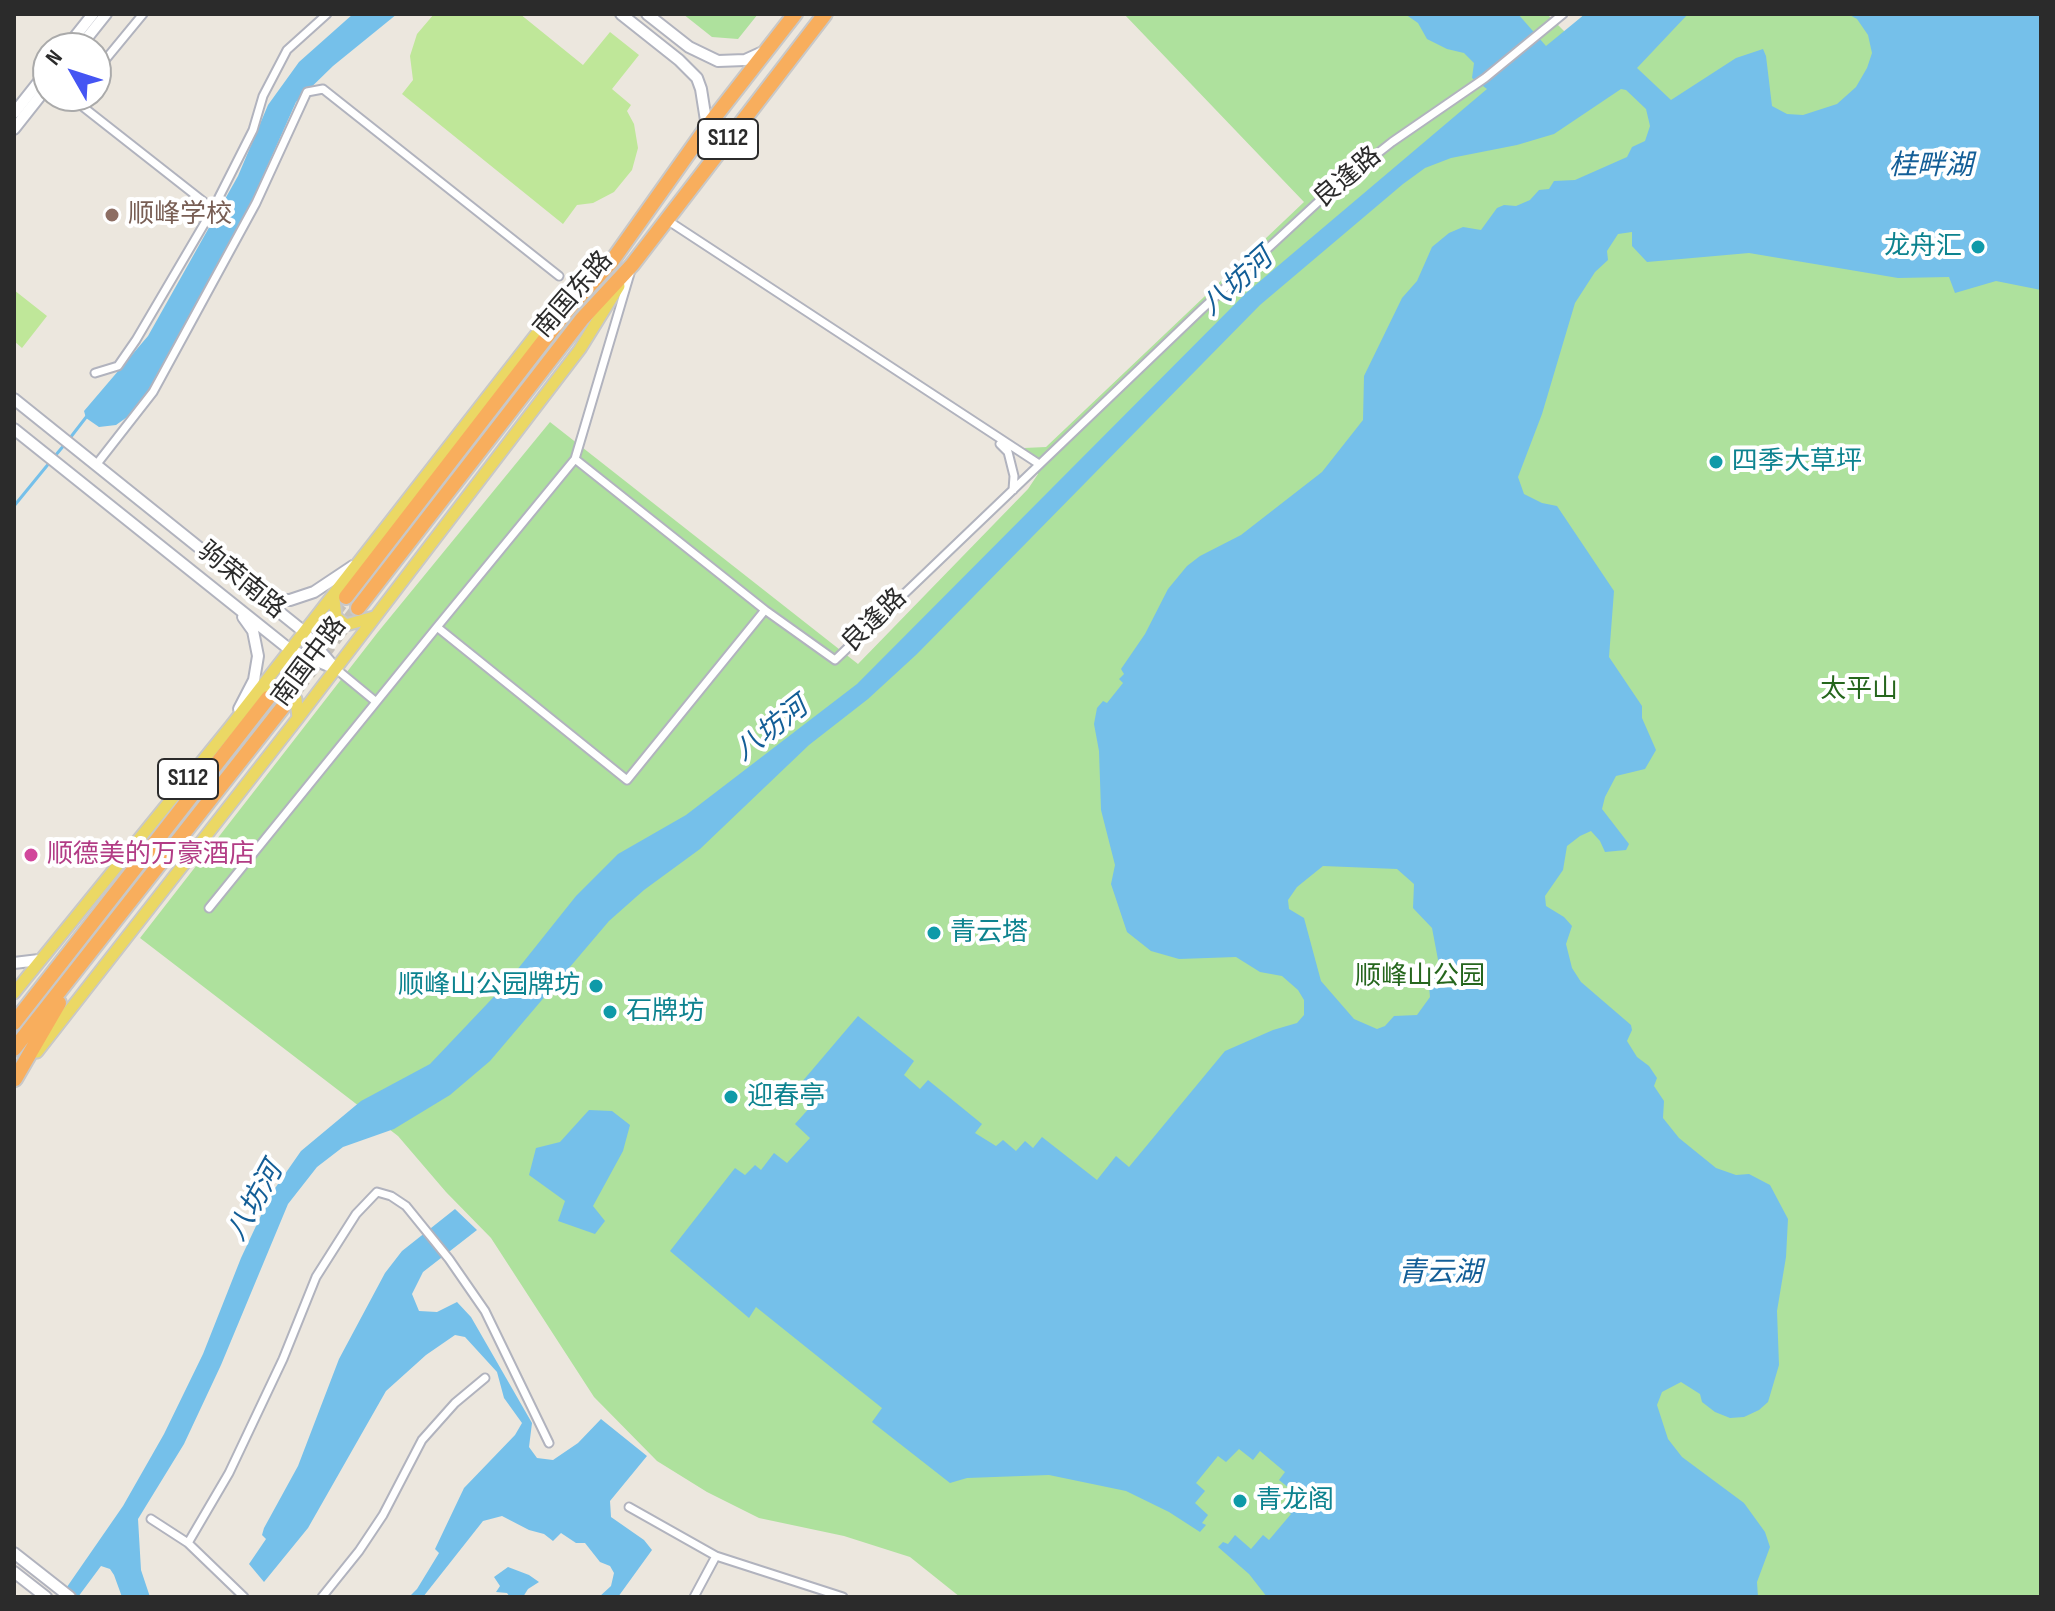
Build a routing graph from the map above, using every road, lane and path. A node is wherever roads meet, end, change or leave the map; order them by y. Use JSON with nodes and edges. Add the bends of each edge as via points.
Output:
{"nodes":[{"id":1,"x":93,"y":14,"type":"edge"},
{"id":2,"x":106,"y":14,"type":"edge"},
{"id":3,"x":143,"y":14,"type":"edge"},
{"id":4,"x":327,"y":14,"type":"edge"},
{"id":5,"x":621,"y":14,"type":"edge"},
{"id":6,"x":647,"y":14,"type":"edge"},
{"id":7,"x":795,"y":14,"type":"edge"},
{"id":8,"x":825,"y":14,"type":"edge"},
{"id":9,"x":1563,"y":14,"type":"edge"},
{"id":10,"x":79,"y":32,"type":"edge"},
{"id":11,"x":92,"y":32,"type":"edge"},
{"id":12,"x":768,"y":49,"type":"junction"},
{"id":13,"x":112,"y":52,"type":"edge"},
{"id":14,"x":32,"y":90,"type":"edge"},
{"id":15,"x":32,"y":106,"type":"edge"},
{"id":16,"x":90,"y":112,"type":"edge"},
{"id":17,"x":14,"y":113,"type":"edge"},
{"id":18,"x":707,"y":127,"type":"junction"},
{"id":19,"x":14,"y":129,"type":"edge"},
{"id":20,"x":213,"y":209,"type":"junction"},
{"id":21,"x":666,"y":219,"type":"junction"},
{"id":22,"x":612,"y":261,"type":"junction"},
{"id":23,"x":632,"y":265,"type":"junction"},
{"id":24,"x":559,"y":276,"type":"dead end"},
{"id":25,"x":95,"y":373,"type":"dead end"},
{"id":26,"x":14,"y":399,"type":"edge"},
{"id":27,"x":14,"y":429,"type":"edge"},
{"id":28,"x":989,"y":434,"type":"junction"},
{"id":29,"x":575,"y":459,"type":"junction"},
{"id":30,"x":1039,"y":464,"type":"junction"},
{"id":31,"x":96,"y":465,"type":"junction"},
{"id":32,"x":1013,"y":490,"type":"junction"},
{"id":33,"x":357,"y":563,"type":"junction"},
{"id":34,"x":241,"y":581,"type":"junction"},
{"id":35,"x":343,"y":581,"type":"junction"},
{"id":36,"x":346,"y":597,"type":"tunnel mouth"},
{"id":37,"x":225,"y":598,"type":"junction"},
{"id":38,"x":358,"y":608,"type":"tunnel mouth"},
{"id":39,"x":765,"y":610,"type":"junction"},
{"id":40,"x":374,"y":617,"type":"junction"},
{"id":41,"x":437,"y":627,"type":"junction"},
{"id":42,"x":303,"y":631,"type":"junction"},
{"id":43,"x":289,"y":649,"type":"junction"},
{"id":44,"x":335,"y":668,"type":"junction"},
{"id":45,"x":268,"y":698,"type":"tunnel mouth"},
{"id":46,"x":375,"y":701,"type":"junction"},
{"id":47,"x":249,"y":703,"type":"junction"},
{"id":48,"x":283,"y":707,"type":"tunnel mouth"},
{"id":49,"x":298,"y":718,"type":"junction"},
{"id":50,"x":230,"y":727,"type":"junction"},
{"id":51,"x":209,"y":908,"type":"dead end"},
{"id":52,"x":85,"y":959,"type":"junction"},
{"id":53,"x":39,"y":960,"type":"junction"},
{"id":54,"x":14,"y":963,"type":"edge"},
{"id":55,"x":14,"y":993,"type":"edge"},
{"id":56,"x":14,"y":1023,"type":"edge"},
{"id":57,"x":14,"y":1049,"type":"edge"},
{"id":58,"x":15,"y":1080,"type":"edge"},
{"id":59,"x":485,"y":1378,"type":"dead end"},
{"id":60,"x":549,"y":1443,"type":"dead end"},
{"id":61,"x":629,"y":1507,"type":"dead end"},
{"id":62,"x":151,"y":1519,"type":"dead end"},
{"id":63,"x":188,"y":1543,"type":"junction"},
{"id":64,"x":14,"y":1553,"type":"edge"},
{"id":65,"x":716,"y":1556,"type":"junction"},
{"id":66,"x":14,"y":1572,"type":"edge"},
{"id":67,"x":39,"y":1594,"type":"edge"},
{"id":68,"x":70,"y":1597,"type":"edge"},
{"id":69,"x":244,"y":1597,"type":"edge"},
{"id":70,"x":322,"y":1597,"type":"edge"},
{"id":71,"x":694,"y":1597,"type":"edge"},
{"id":72,"x":843,"y":1597,"type":"edge"}],
"edges":[{"from":1,"to":10,"type":"street"},
{"from":2,"to":11,"type":"street"},
{"from":3,"to":13,"type":"street"},
{"from":4,"to":20,"type":"street","via":[[287,50]]},
{"from":5,"to":18,"type":"street","via":[[697,78]]},
{"from":6,"to":12,"type":"street","via":[[689,47],[718,61],[745,60]]},
{"from":7,"to":12,"type":"highway","name":"南国东路","number":"S112"},
{"from":8,"to":21,"type":"highway","name":"南国东路","number":"S112"},
{"from":9,"to":30,"type":"street","name":"良逢路","via":[[1330,191]]},
{"from":12,"to":18,"type":"highway","name":"南国东路","number":"S112"},
{"from":14,"to":17,"type":"street"},
{"from":15,"to":19,"type":"street"},
{"from":16,"to":20,"type":"street"},
{"from":18,"to":22,"type":"highway","name":"南国东路","number":"S112"},
{"from":20,"to":25,"type":"street","via":[[118,366]]},
{"from":21,"to":23,"type":"highway","name":"南国东路","number":"S112"},
{"from":21,"to":28,"type":"street"},
{"from":22,"to":33,"type":"main road","name":"南国中路","number":"S112","via":[[552,314]]},
{"from":22,"to":36,"type":"highway","name":"南国东路","number":"S112","via":[[569,308]]},
{"from":23,"to":29,"type":"street"},
{"from":23,"to":38,"type":"highway","name":"南国东路","number":"S112","via":[[582,319]]},
{"from":23,"to":40,"type":"main road","name":"南国中路","via":[[580,349]]},
{"from":24,"to":31,"type":"street","via":[[323,89],[307,92],[256,203],[153,392]]},
{"from":26,"to":31,"type":"street","name":"驹荣南路"},
{"from":27,"to":37,"type":"street","name":"驹荣南路"},
{"from":28,"to":30,"type":"street"},
{"from":28,"to":32,"type":"street","via":[[1008,452]]},
{"from":29,"to":39,"type":"street"},
{"from":29,"to":41,"type":"street"},
{"from":30,"to":32,"type":"street","name":"良逢路"},
{"from":31,"to":34,"type":"street","name":"驹荣南路"},
{"from":32,"to":39,"type":"street","name":"良逢路","via":[[835,660]]},
{"from":33,"to":34,"type":"street","via":[[314,592],[290,600]]},
{"from":33,"to":35,"type":"main road","name":"南国中路","number":"S112"},
{"from":34,"to":42,"type":"street","name":"驹荣南路"},
{"from":35,"to":40,"type":"main road","via":[[334,599],[336,617],[346,625]]},
{"from":35,"to":42,"type":"main road","name":"南国中路","number":"S112"},
{"from":37,"to":43,"type":"street","name":"驹荣南路"},
{"from":37,"to":50,"type":"street","via":[[250,626],[258,656],[254,680]]},
{"from":39,"to":41,"type":"street","via":[[627,780]]},
{"from":40,"to":44,"type":"main road","name":"南国中路"},
{"from":41,"to":46,"type":"street"},
{"from":42,"to":43,"type":"main road","name":"南国中路","number":"S112"},
{"from":42,"to":44,"type":"street","name":"驹荣南路"},
{"from":43,"to":44,"type":"street","name":"驹荣南路"},
{"from":43,"to":47,"type":"main road","name":"南国中路","number":"S112"},
{"from":44,"to":46,"type":"street"},
{"from":44,"to":49,"type":"main road","name":"南国中路"},
{"from":45,"to":56,"type":"highway","name":"南国中路","number":"S112"},
{"from":46,"to":51,"type":"street"},
{"from":47,"to":49,"type":"main road","via":[[272,684],[285,687],[296,699]]},
{"from":47,"to":50,"type":"main road","name":"南国中路","number":"S112"},
{"from":48,"to":52,"type":"highway","name":"南国中路","number":"S112"},
{"from":49,"to":58,"type":"main road","name":"南国中路"},
{"from":50,"to":53,"type":"main road","name":"南国中路","number":"S112"},
{"from":52,"to":57,"type":"highway","name":"南国中路","number":"S112"},
{"from":52,"to":58,"type":"highway"},
{"from":53,"to":54,"type":"street"},
{"from":53,"to":55,"type":"main road","name":"南国中路","number":"S112"},
{"from":59,"to":70,"type":"street","via":[[422,1440],[383,1515]]},
{"from":60,"to":63,"type":"street","via":[[485,1311],[406,1206],[377,1192],[356,1214],[316,1277],[229,1473]]},
{"from":61,"to":65,"type":"street"},
{"from":62,"to":63,"type":"street"},
{"from":63,"to":69,"type":"street"},
{"from":64,"to":68,"type":"street"},
{"from":65,"to":71,"type":"street"},
{"from":65,"to":72,"type":"street"},
{"from":66,"to":67,"type":"street"}]}
